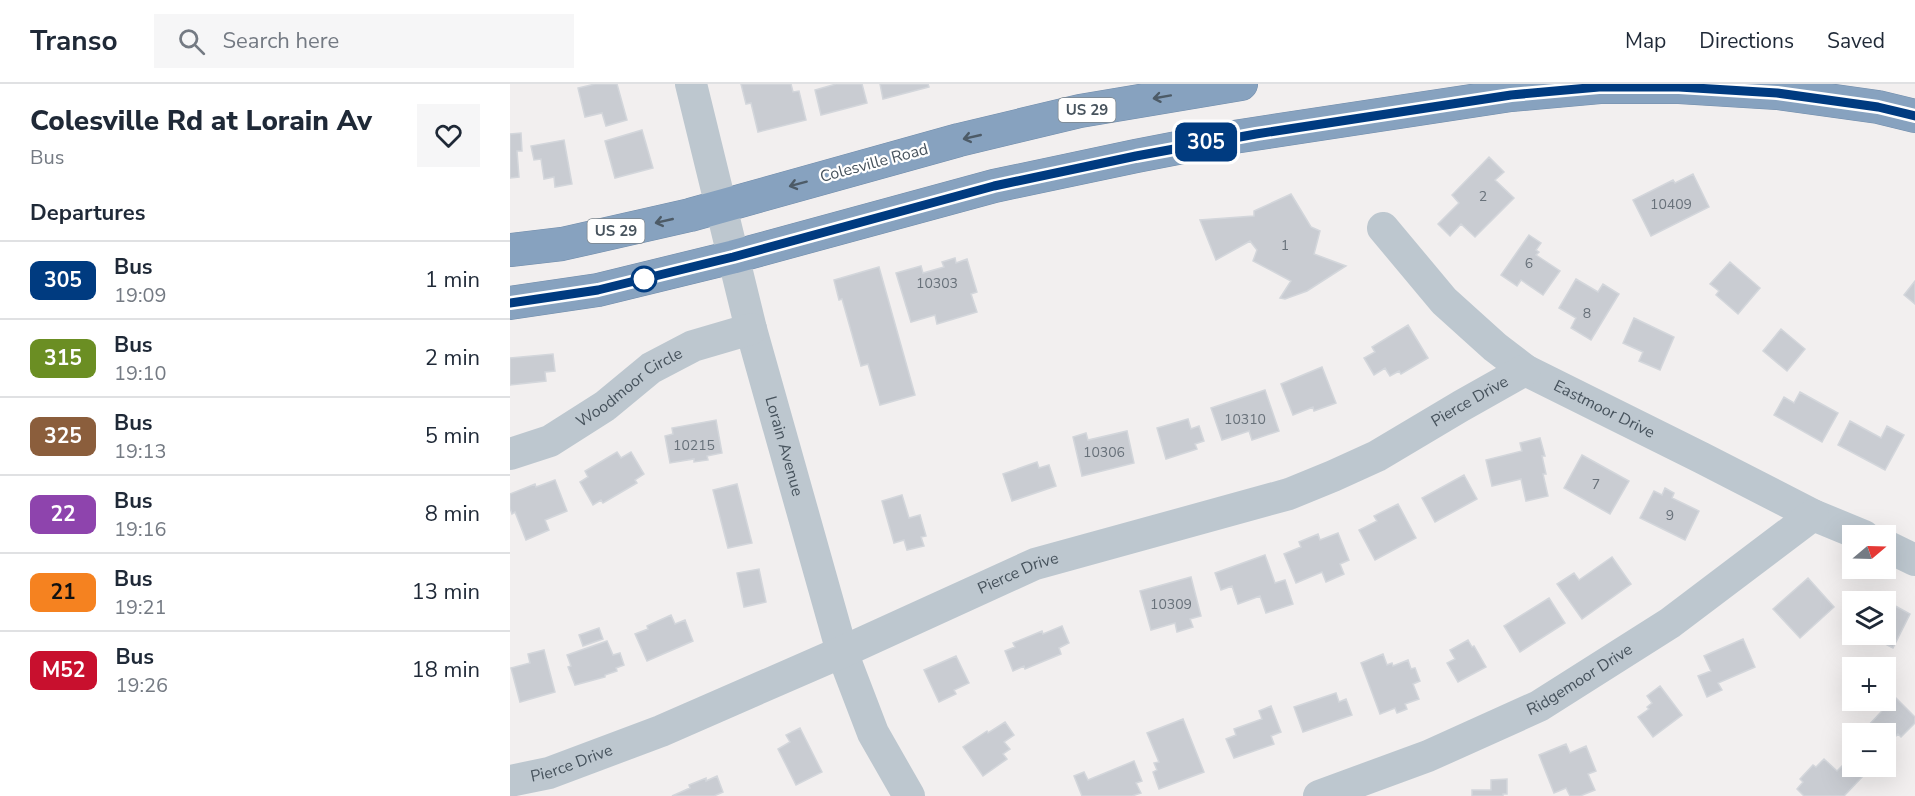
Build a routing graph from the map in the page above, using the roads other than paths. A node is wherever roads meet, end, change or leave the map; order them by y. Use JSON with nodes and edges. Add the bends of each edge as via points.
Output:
{"nodes":[{"id":1,"x":691,"y":84,"type":"edge"},
{"id":2,"x":1241,"y":84,"type":"edge"},
{"id":3,"x":1511,"y":89,"type":"edge"},
{"id":4,"x":1915,"y":116,"type":"edge"},
{"id":5,"x":720,"y":206,"type":"junction"},
{"id":6,"x":1383,"y":228,"type":"dead end"},
{"id":7,"x":510,"y":250,"type":"edge"},
{"id":8,"x":733,"y":257,"type":"junction"},
{"id":9,"x":510,"y":303,"type":"edge"},
{"id":10,"x":751,"y":329,"type":"junction"},
{"id":11,"x":1525,"y":370,"type":"junction"},
{"id":12,"x":510,"y":454,"type":"edge"},
{"id":13,"x":1813,"y":515,"type":"junction"},
{"id":14,"x":1842,"y":527,"type":"edge"},
{"id":15,"x":1896,"y":551,"type":"edge"},
{"id":16,"x":1915,"y":560,"type":"edge"},
{"id":17,"x":842,"y":652,"type":"junction"},
{"id":18,"x":510,"y":781,"type":"edge"},
{"id":19,"x":1332,"y":794,"type":"edge"},
{"id":20,"x":909,"y":796,"type":"edge"}],
"edges":[{"from":1,"to":5,"type":"street","name":"Lorain Avenue"},
{"from":2,"to":5,"type":"highway","name":"Colesville Road","number":"US 29","one_way":true,"via":[[1080,111]]},
{"from":3,"to":4,"type":"highway","via":[[1679,87],[1777,93]]},
{"from":3,"to":8,"type":"highway","via":[[1234,137],[994,186]]},
{"from":5,"to":7,"type":"highway","name":"Colesville Road","number":"US 29","one_way":true,"via":[[562,244]]},
{"from":5,"to":8,"type":"street","name":"Lorain Avenue"},
{"from":6,"to":11,"type":"street","name":"Eastmoor Drive","via":[[1444,301]]},
{"from":8,"to":9,"type":"highway","via":[[598,290]]},
{"from":8,"to":10,"type":"street","name":"Lorain Avenue"},
{"from":10,"to":12,"type":"street","name":"Woodmoor Circle","via":[[693,346],[651,368],[605,406],[550,441]]},
{"from":10,"to":17,"type":"street","name":"Lorain Avenue"},
{"from":11,"to":13,"type":"street","name":"Eastmoor Drive"},
{"from":11,"to":17,"type":"street","name":"Pierce Drive","via":[[1377,456],[1333,476],[1289,494],[1035,564]]},
{"from":13,"to":14,"type":"street","name":"Eastmoor Drive"},
{"from":13,"to":19,"type":"street","name":"Ridgemoor Drive","via":[[1670,622],[1539,706]]},
{"from":15,"to":16,"type":"street"},
{"from":17,"to":18,"type":"street","name":"Pierce Drive","via":[[661,731],[549,772]]},
{"from":17,"to":20,"type":"street","name":"Lorain Avenue","via":[[873,733]]}]}
